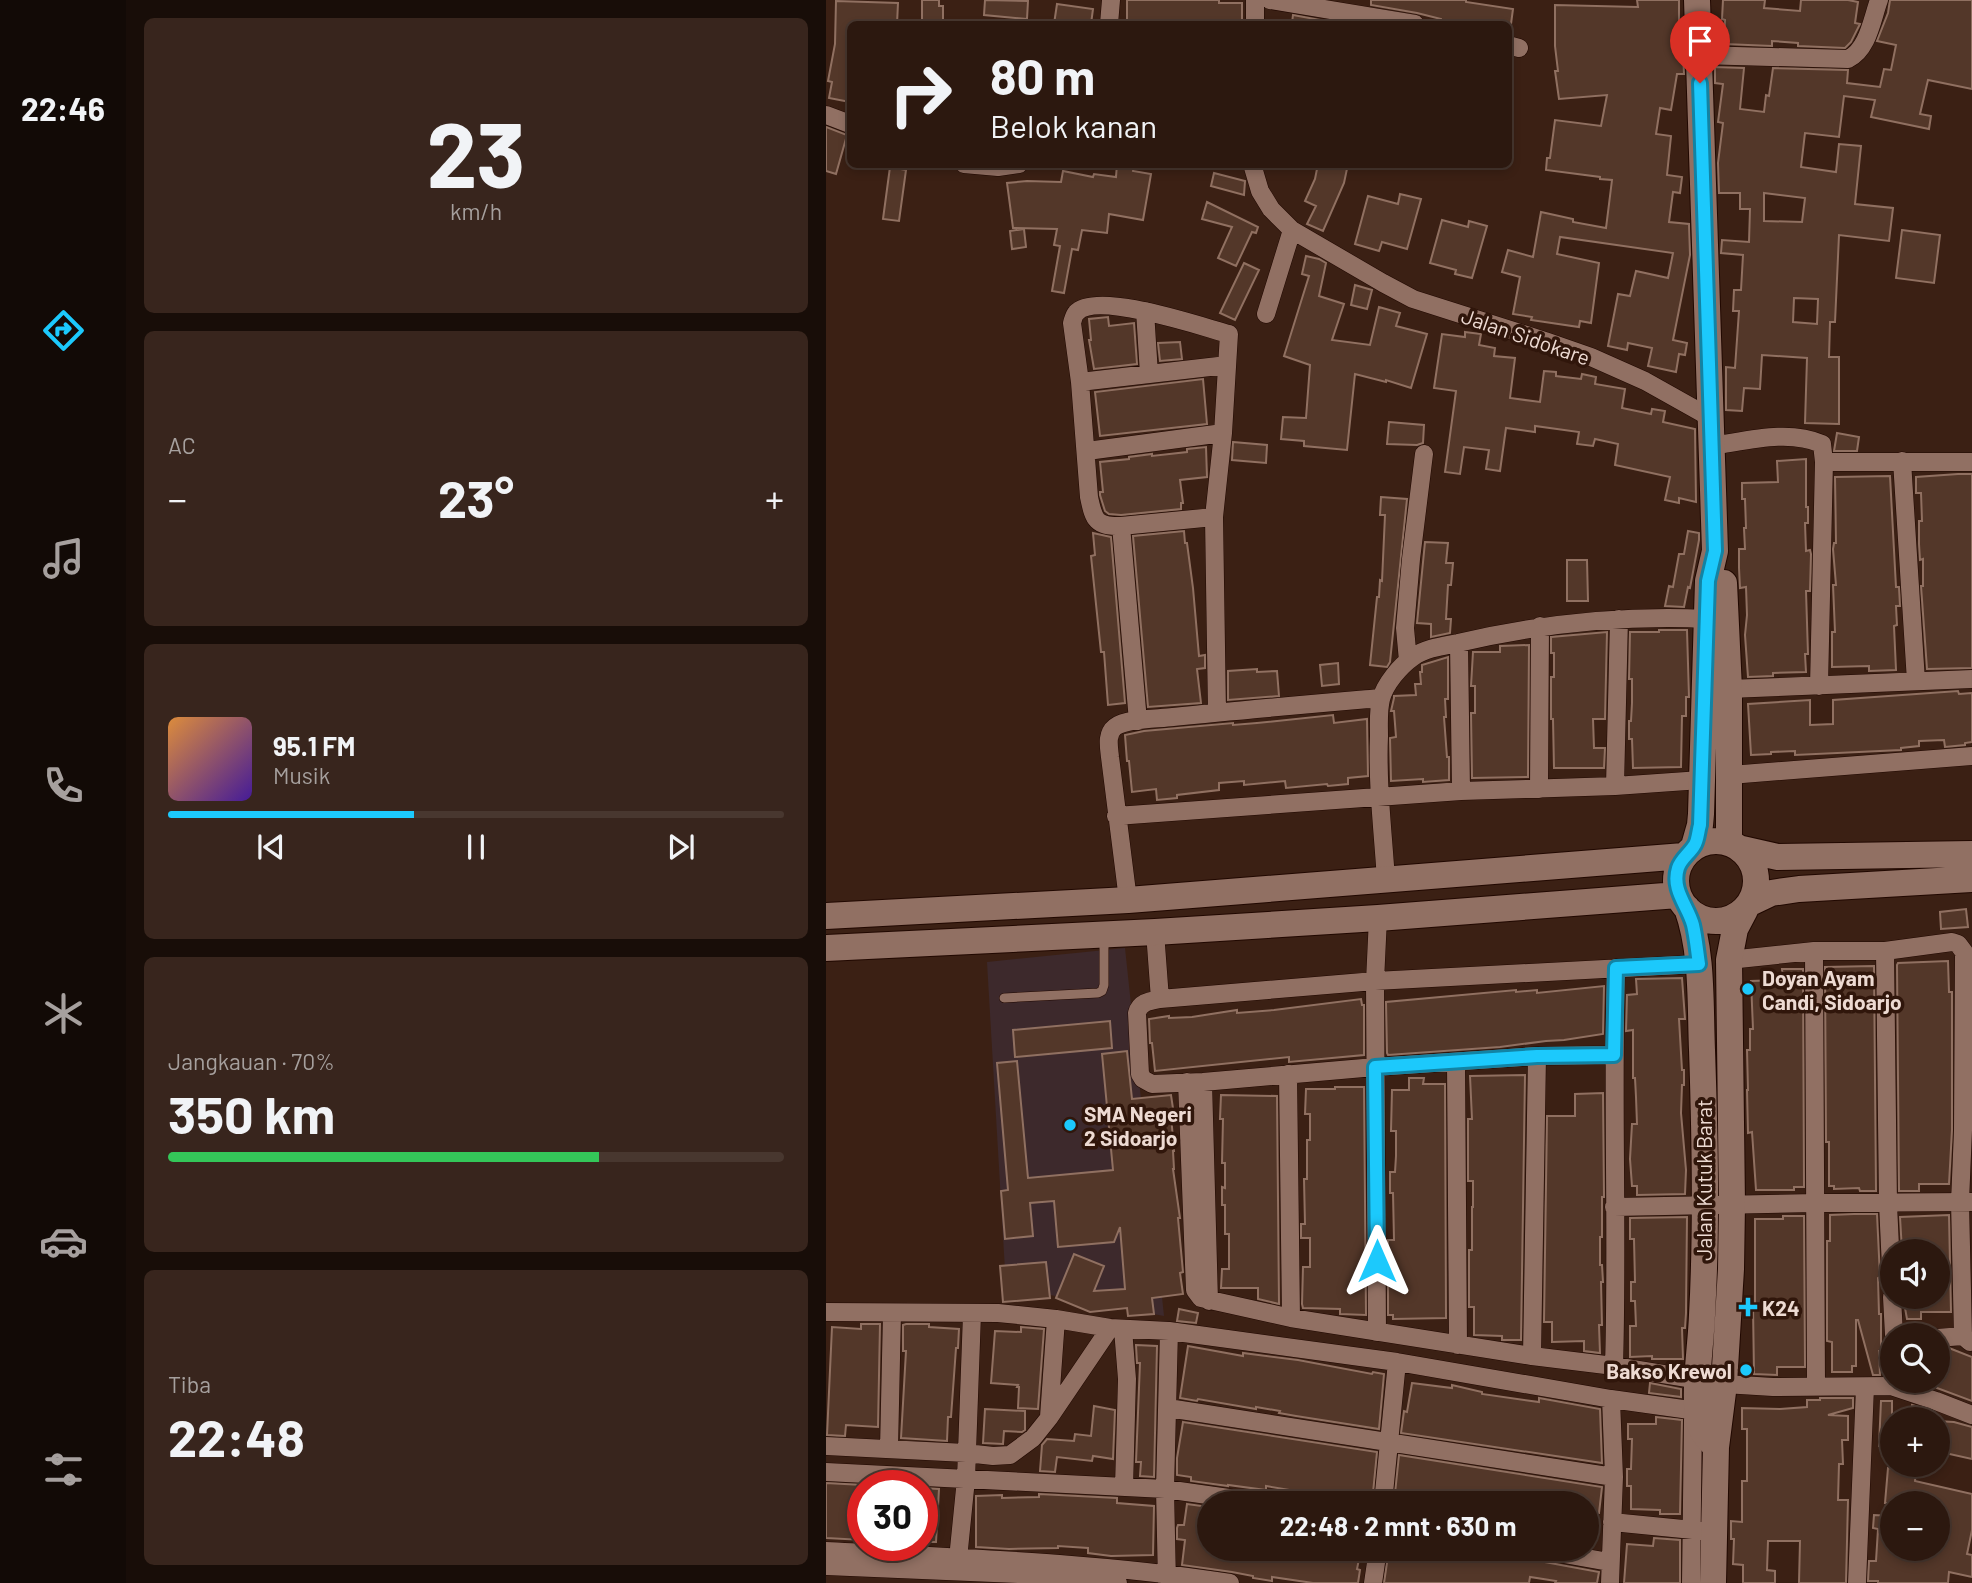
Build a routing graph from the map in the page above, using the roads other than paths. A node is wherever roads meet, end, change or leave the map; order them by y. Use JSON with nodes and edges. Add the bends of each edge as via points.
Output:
{"nodes":[{"id":1,"x":1111,"y":0,"type":"edge"},
{"id":2,"x":1255,"y":0,"type":"edge"},
{"id":3,"x":1270,"y":0,"type":"edge"},
{"id":4,"x":1696,"y":0,"type":"edge"},
{"id":5,"x":1879,"y":0,"type":"edge"},
{"id":6,"x":1109,"y":21,"type":"edge"},
{"id":7,"x":1255,"y":21,"type":"edge"},
{"id":8,"x":1397,"y":21,"type":"edge"},
{"id":9,"x":1699,"y":55,"type":"junction"},
{"id":10,"x":826,"y":115,"type":"edge"},
{"id":11,"x":847,"y":123,"type":"edge"},
{"id":12,"x":1253,"y":168,"type":"edge"},
{"id":13,"x":1293,"y":229,"type":"junction"},
{"id":14,"x":1145,"y":311,"type":"junction"},
{"id":15,"x":1266,"y":314,"type":"dead end"},
{"id":16,"x":1227,"y":365,"type":"junction"},
{"id":17,"x":1149,"y":374,"type":"junction"},
{"id":18,"x":1080,"y":382,"type":"junction"},
{"id":19,"x":1712,"y":418,"type":"junction"},
{"id":20,"x":1223,"y":433,"type":"junction"},
{"id":21,"x":1712,"y":446,"type":"junction"},
{"id":22,"x":1087,"y":451,"type":"junction"},
{"id":23,"x":1424,"y":454,"type":"dead end"},
{"id":24,"x":1902,"y":460,"type":"junction"},
{"id":25,"x":1972,"y":461,"type":"edge"},
{"id":26,"x":1824,"y":462,"type":"junction"},
{"id":27,"x":1214,"y":517,"type":"junction"},
{"id":28,"x":1121,"y":526,"type":"junction"},
{"id":29,"x":1715,"y":551,"type":"junction"},
{"id":30,"x":1619,"y":619,"type":"junction"},
{"id":31,"x":1707,"y":619,"type":"junction"},
{"id":32,"x":1540,"y":626,"type":"junction"},
{"id":33,"x":1460,"y":643,"type":"junction"},
{"id":34,"x":1408,"y":661,"type":"junction"},
{"id":35,"x":1972,"y":679,"type":"edge"},
{"id":36,"x":1916,"y":681,"type":"junction"},
{"id":37,"x":1819,"y":686,"type":"junction"},
{"id":38,"x":1729,"y":689,"type":"junction"},
{"id":39,"x":1381,"y":698,"type":"junction"},
{"id":40,"x":1217,"y":712,"type":"junction"},
{"id":41,"x":1138,"y":721,"type":"junction"},
{"id":42,"x":1972,"y":756,"type":"edge"},
{"id":43,"x":1730,"y":775,"type":"junction"},
{"id":44,"x":1701,"y":780,"type":"junction"},
{"id":45,"x":1615,"y":786,"type":"junction"},
{"id":46,"x":1539,"y":789,"type":"junction"},
{"id":47,"x":1461,"y":792,"type":"junction"},
{"id":48,"x":1380,"y":797,"type":"junction"},
{"id":49,"x":1116,"y":816,"type":"junction"},
{"id":50,"x":1735,"y":845,"type":"junction"},
{"id":51,"x":1689,"y":851,"type":"junction"},
{"id":52,"x":1972,"y":854,"type":"edge"},
{"id":53,"x":1972,"y":879,"type":"edge"},
{"id":54,"x":1386,"y":880,"type":"junction"},
{"id":55,"x":1128,"y":900,"type":"junction"},
{"id":56,"x":1683,"y":902,"type":"junction"},
{"id":57,"x":1747,"y":906,"type":"junction"},
{"id":58,"x":976,"y":908,"type":"junction"},
{"id":59,"x":826,"y":915,"type":"edge"},
{"id":60,"x":1378,"y":918,"type":"junction"},
{"id":61,"x":1155,"y":932,"type":"junction"},
{"id":62,"x":1104,"y":934,"type":"junction"},
{"id":63,"x":979,"y":939,"type":"junction"},
{"id":64,"x":826,"y":948,"type":"edge"},
{"id":65,"x":1814,"y":951,"type":"junction"},
{"id":66,"x":1885,"y":951,"type":"junction"},
{"id":67,"x":1729,"y":961,"type":"junction"},
{"id":68,"x":1699,"y":964,"type":"junction"},
{"id":69,"x":1616,"y":968,"type":"junction"},
{"id":70,"x":1375,"y":981,"type":"junction"},
{"id":71,"x":1004,"y":998,"type":"dead end"},
{"id":72,"x":1160,"y":999,"type":"junction"},
{"id":73,"x":1614,"y":1055,"type":"junction"},
{"id":74,"x":1537,"y":1056,"type":"junction"},
{"id":75,"x":1968,"y":1058,"type":"edge"},
{"id":76,"x":1456,"y":1062,"type":"junction"},
{"id":77,"x":1375,"y":1067,"type":"junction"},
{"id":78,"x":1288,"y":1074,"type":"junction"},
{"id":79,"x":1195,"y":1082,"type":"junction"},
{"id":80,"x":1968,"y":1129,"type":"edge"},
{"id":81,"x":1966,"y":1202,"type":"edge"},
{"id":82,"x":1815,"y":1203,"type":"junction"},
{"id":83,"x":1732,"y":1204,"type":"junction"},
{"id":84,"x":1888,"y":1204,"type":"junction"},
{"id":85,"x":1705,"y":1205,"type":"junction"},
{"id":86,"x":1614,"y":1207,"type":"junction"},
{"id":87,"x":1890,"y":1239,"type":"edge"},
{"id":88,"x":826,"y":1312,"type":"edge"},
{"id":89,"x":892,"y":1313,"type":"junction"},
{"id":90,"x":972,"y":1314,"type":"junction"},
{"id":91,"x":1291,"y":1318,"type":"junction"},
{"id":92,"x":1056,"y":1319,"type":"junction"},
{"id":93,"x":1117,"y":1329,"type":"junction"},
{"id":94,"x":1168,"y":1331,"type":"junction"},
{"id":95,"x":1377,"y":1332,"type":"junction"},
{"id":96,"x":1967,"y":1340,"type":"edge"},
{"id":97,"x":1458,"y":1345,"type":"junction"},
{"id":98,"x":1532,"y":1356,"type":"junction"},
{"id":99,"x":1397,"y":1362,"type":"junction"},
{"id":100,"x":1614,"y":1366,"type":"junction"},
{"id":101,"x":1698,"y":1378,"type":"junction"},
{"id":102,"x":1880,"y":1382,"type":"edge"},
{"id":103,"x":1724,"y":1384,"type":"junction"},
{"id":104,"x":1816,"y":1386,"type":"junction"},
{"id":105,"x":1865,"y":1387,"type":"junction"},
{"id":106,"x":1921,"y":1393,"type":"edge"},
{"id":107,"x":1611,"y":1399,"type":"junction"},
{"id":108,"x":1168,"y":1408,"type":"junction"},
{"id":109,"x":1695,"y":1410,"type":"junction"},
{"id":110,"x":1972,"y":1415,"type":"edge"},
{"id":111,"x":1049,"y":1418,"type":"junction"},
{"id":112,"x":1388,"y":1443,"type":"junction"},
{"id":113,"x":826,"y":1446,"type":"edge"},
{"id":114,"x":1716,"y":1447,"type":"junction"},
{"id":115,"x":889,"y":1449,"type":"junction"},
{"id":116,"x":966,"y":1453,"type":"junction"},
{"id":117,"x":826,"y":1472,"type":"edge"},
{"id":118,"x":1614,"y":1477,"type":"junction"},
{"id":119,"x":966,"y":1479,"type":"junction"},
{"id":120,"x":1124,"y":1487,"type":"junction"},
{"id":121,"x":1165,"y":1489,"type":"junction"},
{"id":122,"x":1385,"y":1491,"type":"edge"},
{"id":123,"x":1197,"y":1494,"type":"edge"},
{"id":124,"x":1612,"y":1522,"type":"junction"},
{"id":125,"x":1702,"y":1531,"type":"junction"},
{"id":126,"x":826,"y":1551,"type":"edge"},
{"id":127,"x":1599,"y":1560,"type":"edge"},
{"id":128,"x":1376,"y":1561,"type":"edge"},
{"id":129,"x":1609,"y":1562,"type":"junction"},
{"id":130,"x":826,"y":1566,"type":"edge"},
{"id":131,"x":960,"y":1568,"type":"edge"},
{"id":132,"x":869,"y":1575,"type":"edge"},
{"id":133,"x":1167,"y":1578,"type":"edge"},
{"id":134,"x":1118,"y":1583,"type":"edge"},
{"id":135,"x":1230,"y":1583,"type":"edge"},
{"id":136,"x":1373,"y":1583,"type":"edge"},
{"id":137,"x":1610,"y":1583,"type":"edge"},
{"id":138,"x":1691,"y":1583,"type":"edge"},
{"id":139,"x":1713,"y":1583,"type":"edge"},
{"id":140,"x":1857,"y":1583,"type":"edge"}],
"edges":[{"from":1,"to":6,"type":"street"},
{"from":2,"to":7,"type":"street"},
{"from":3,"to":8,"type":"street"},
{"from":4,"to":9,"type":"main road"},
{"from":5,"to":9,"type":"street","via":[[1863,45],[1848,59]]},
{"from":9,"to":19,"type":"main road"},
{"from":10,"to":11,"type":"street"},
{"from":12,"to":13,"type":"street","name":"Jalan Sidokare","via":[[1271,209]]},
{"from":13,"to":15,"type":"street"},
{"from":13,"to":19,"type":"street","name":"Jalan Sidokare","via":[[1413,299],[1591,357]]},
{"from":14,"to":16,"type":"street","via":[[1229,334]]},
{"from":14,"to":17,"type":"street"},
{"from":14,"to":18,"type":"street","via":[[1091,306],[1074,314]]},
{"from":16,"to":17,"type":"street"},
{"from":16,"to":20,"type":"street"},
{"from":17,"to":18,"type":"street"},
{"from":18,"to":22,"type":"street"},
{"from":19,"to":21,"type":"main road"},
{"from":20,"to":22,"type":"street"},
{"from":20,"to":27,"type":"street"},
{"from":21,"to":26,"type":"street","via":[[1769,437],[1811,439],[1822,444]]},
{"from":21,"to":29,"type":"main road"},
{"from":22,"to":28,"type":"street","via":[[1093,514],[1107,526]]},
{"from":23,"to":34,"type":"street","via":[[1407,600]]},
{"from":24,"to":25,"type":"street"},
{"from":24,"to":26,"type":"street"},
{"from":24,"to":36,"type":"street"},
{"from":26,"to":37,"type":"street"},
{"from":27,"to":28,"type":"street"},
{"from":27,"to":40,"type":"street"},
{"from":28,"to":41,"type":"street"},
{"from":29,"to":31,"type":"main road"},
{"from":29,"to":38,"type":"main road","via":[[1723,576]]},
{"from":30,"to":31,"type":"street"},
{"from":30,"to":32,"type":"street"},
{"from":30,"to":45,"type":"street"},
{"from":31,"to":44,"type":"main road"},
{"from":32,"to":33,"type":"street"},
{"from":32,"to":46,"type":"street"},
{"from":33,"to":34,"type":"street","via":[[1426,650]]},
{"from":33,"to":47,"type":"street"},
{"from":34,"to":39,"type":"street"},
{"from":35,"to":36,"type":"street"},
{"from":36,"to":37,"type":"street"},
{"from":37,"to":38,"type":"street"},
{"from":38,"to":43,"type":"main road"},
{"from":39,"to":40,"type":"street"},
{"from":39,"to":48,"type":"street"},
{"from":40,"to":41,"type":"street"},
{"from":41,"to":49,"type":"street","via":[[1116,726],[1109,739]]},
{"from":42,"to":43,"type":"street"},
{"from":43,"to":50,"type":"main road"},
{"from":44,"to":45,"type":"street"},
{"from":44,"to":51,"type":"main road","via":[[1700,825]]},
{"from":45,"to":46,"type":"street"},
{"from":46,"to":47,"type":"street"},
{"from":47,"to":48,"type":"street"},
{"from":48,"to":49,"type":"street"},
{"from":48,"to":54,"type":"street"},
{"from":49,"to":55,"type":"street"},
{"from":50,"to":51,"type":"main road","via":[[1705,841]]},
{"from":50,"to":52,"type":"main road","via":[[1778,857]]},
{"from":50,"to":57,"type":"main road","via":[[1751,860],[1756,873],[1757,886]]},
{"from":51,"to":54,"type":"main road"},
{"from":51,"to":56,"type":"main road","via":[[1677,870]]},
{"from":53,"to":57,"type":"main road","via":[[1799,889],[1771,893]]},
{"from":54,"to":55,"type":"main road"},
{"from":55,"to":58,"type":"main road"},
{"from":56,"to":57,"type":"main road","via":[[1696,916],[1719,921],[1731,919]]},
{"from":56,"to":60,"type":"main road"},
{"from":56,"to":68,"type":"main road","name":"Jalan Kutuk Barat"},
{"from":57,"to":67,"type":"main road","name":"Jalan Kutuk Barat","via":[[1735,929]]},
{"from":58,"to":59,"type":"main road"},
{"from":58,"to":63,"type":"main road"},
{"from":60,"to":61,"type":"main road"},
{"from":60,"to":70,"type":"street"},
{"from":61,"to":62,"type":"main road"},
{"from":61,"to":72,"type":"street"},
{"from":62,"to":63,"type":"main road"},
{"from":62,"to":71,"type":"lane","via":[[1102,991]]},
{"from":63,"to":64,"type":"main road"},
{"from":65,"to":66,"type":"street"},
{"from":65,"to":67,"type":"street"},
{"from":65,"to":82,"type":"street"},
{"from":66,"to":75,"type":"street","via":[[1958,944],[1964,952]]},
{"from":66,"to":84,"type":"street"},
{"from":67,"to":83,"type":"main road","name":"Jalan Kutuk Barat"},
{"from":68,"to":69,"type":"street"},
{"from":68,"to":85,"type":"main road","name":"Jalan Kutuk Barat"},
{"from":69,"to":70,"type":"street"},
{"from":69,"to":73,"type":"street"},
{"from":70,"to":72,"type":"street"},
{"from":70,"to":77,"type":"street"},
{"from":72,"to":79,"type":"street","via":[[1138,1008],[1140,1073],[1152,1084]]},
{"from":73,"to":74,"type":"street"},
{"from":73,"to":86,"type":"street"},
{"from":74,"to":76,"type":"street"},
{"from":74,"to":98,"type":"street"},
{"from":75,"to":80,"type":"street"},
{"from":76,"to":77,"type":"street"},
{"from":76,"to":97,"type":"street"},
{"from":77,"to":78,"type":"street"},
{"from":77,"to":95,"type":"street"},
{"from":78,"to":79,"type":"street"},
{"from":78,"to":91,"type":"street"},
{"from":79,"to":91,"type":"street","via":[[1199,1210],[1209,1301]]},
{"from":80,"to":81,"type":"street"},
{"from":81,"to":84,"type":"street"},
{"from":81,"to":96,"type":"street"},
{"from":82,"to":83,"type":"street"},
{"from":82,"to":84,"type":"street"},
{"from":82,"to":104,"type":"street"},
{"from":83,"to":85,"type":"street"},
{"from":83,"to":103,"type":"main road","name":"Jalan Kutuk Barat"},
{"from":84,"to":87,"type":"street"},
{"from":85,"to":86,"type":"street"},
{"from":85,"to":101,"type":"main road","name":"Jalan Kutuk Barat"},
{"from":86,"to":100,"type":"street"},
{"from":88,"to":89,"type":"street"},
{"from":89,"to":90,"type":"street"},
{"from":89,"to":115,"type":"street"},
{"from":90,"to":92,"type":"street"},
{"from":90,"to":116,"type":"street"},
{"from":91,"to":95,"type":"street"},
{"from":92,"to":93,"type":"street"},
{"from":92,"to":111,"type":"street"},
{"from":93,"to":94,"type":"street"},
{"from":93,"to":111,"type":"street"},
{"from":93,"to":120,"type":"street","via":[[1128,1379]]},
{"from":94,"to":99,"type":"street"},
{"from":94,"to":108,"type":"street"},
{"from":95,"to":97,"type":"street"},
{"from":97,"to":98,"type":"street"},
{"from":98,"to":100,"type":"street"},
{"from":99,"to":107,"type":"street"},
{"from":99,"to":112,"type":"street"},
{"from":100,"to":101,"type":"street"},
{"from":101,"to":103,"type":"street"},
{"from":101,"to":109,"type":"main road","name":"Jalan Kutuk Barat"},
{"from":102,"to":105,"type":"street"},
{"from":103,"to":104,"type":"street"},
{"from":103,"to":114,"type":"main road","name":"Jalan Kutuk Barat"},
{"from":104,"to":105,"type":"street"},
{"from":105,"to":140,"type":"street"},
{"from":106,"to":110,"type":"street"},
{"from":107,"to":109,"type":"street"},
{"from":107,"to":118,"type":"street"},
{"from":108,"to":112,"type":"street"},
{"from":108,"to":121,"type":"street"},
{"from":109,"to":114,"type":"main road","name":"Jalan Kutuk Barat","via":[[1704,1435]]},
{"from":109,"to":125,"type":"street"},
{"from":111,"to":116,"type":"street","via":[[1010,1455]]},
{"from":112,"to":118,"type":"street"},
{"from":112,"to":122,"type":"street"},
{"from":113,"to":115,"type":"street"},
{"from":114,"to":125,"type":"main road","name":"Jalan Kutuk Barat"},
{"from":115,"to":116,"type":"street"},
{"from":116,"to":119,"type":"street"},
{"from":117,"to":119,"type":"street"},
{"from":118,"to":124,"type":"street"},
{"from":119,"to":120,"type":"street"},
{"from":119,"to":131,"type":"street"},
{"from":120,"to":121,"type":"street"},
{"from":121,"to":123,"type":"street"},
{"from":121,"to":133,"type":"street"},
{"from":124,"to":125,"type":"street"},
{"from":124,"to":129,"type":"street"},
{"from":125,"to":138,"type":"street"},
{"from":125,"to":139,"type":"main road","name":"Jalan Kutuk Barat"},
{"from":126,"to":131,"type":"street"},
{"from":127,"to":129,"type":"street"},
{"from":128,"to":136,"type":"street"},
{"from":129,"to":137,"type":"street"},
{"from":130,"to":132,"type":"street"},
{"from":131,"to":132,"type":"street"},
{"from":131,"to":133,"type":"street"},
{"from":131,"to":134,"type":"street"},
{"from":133,"to":135,"type":"street"}]}
